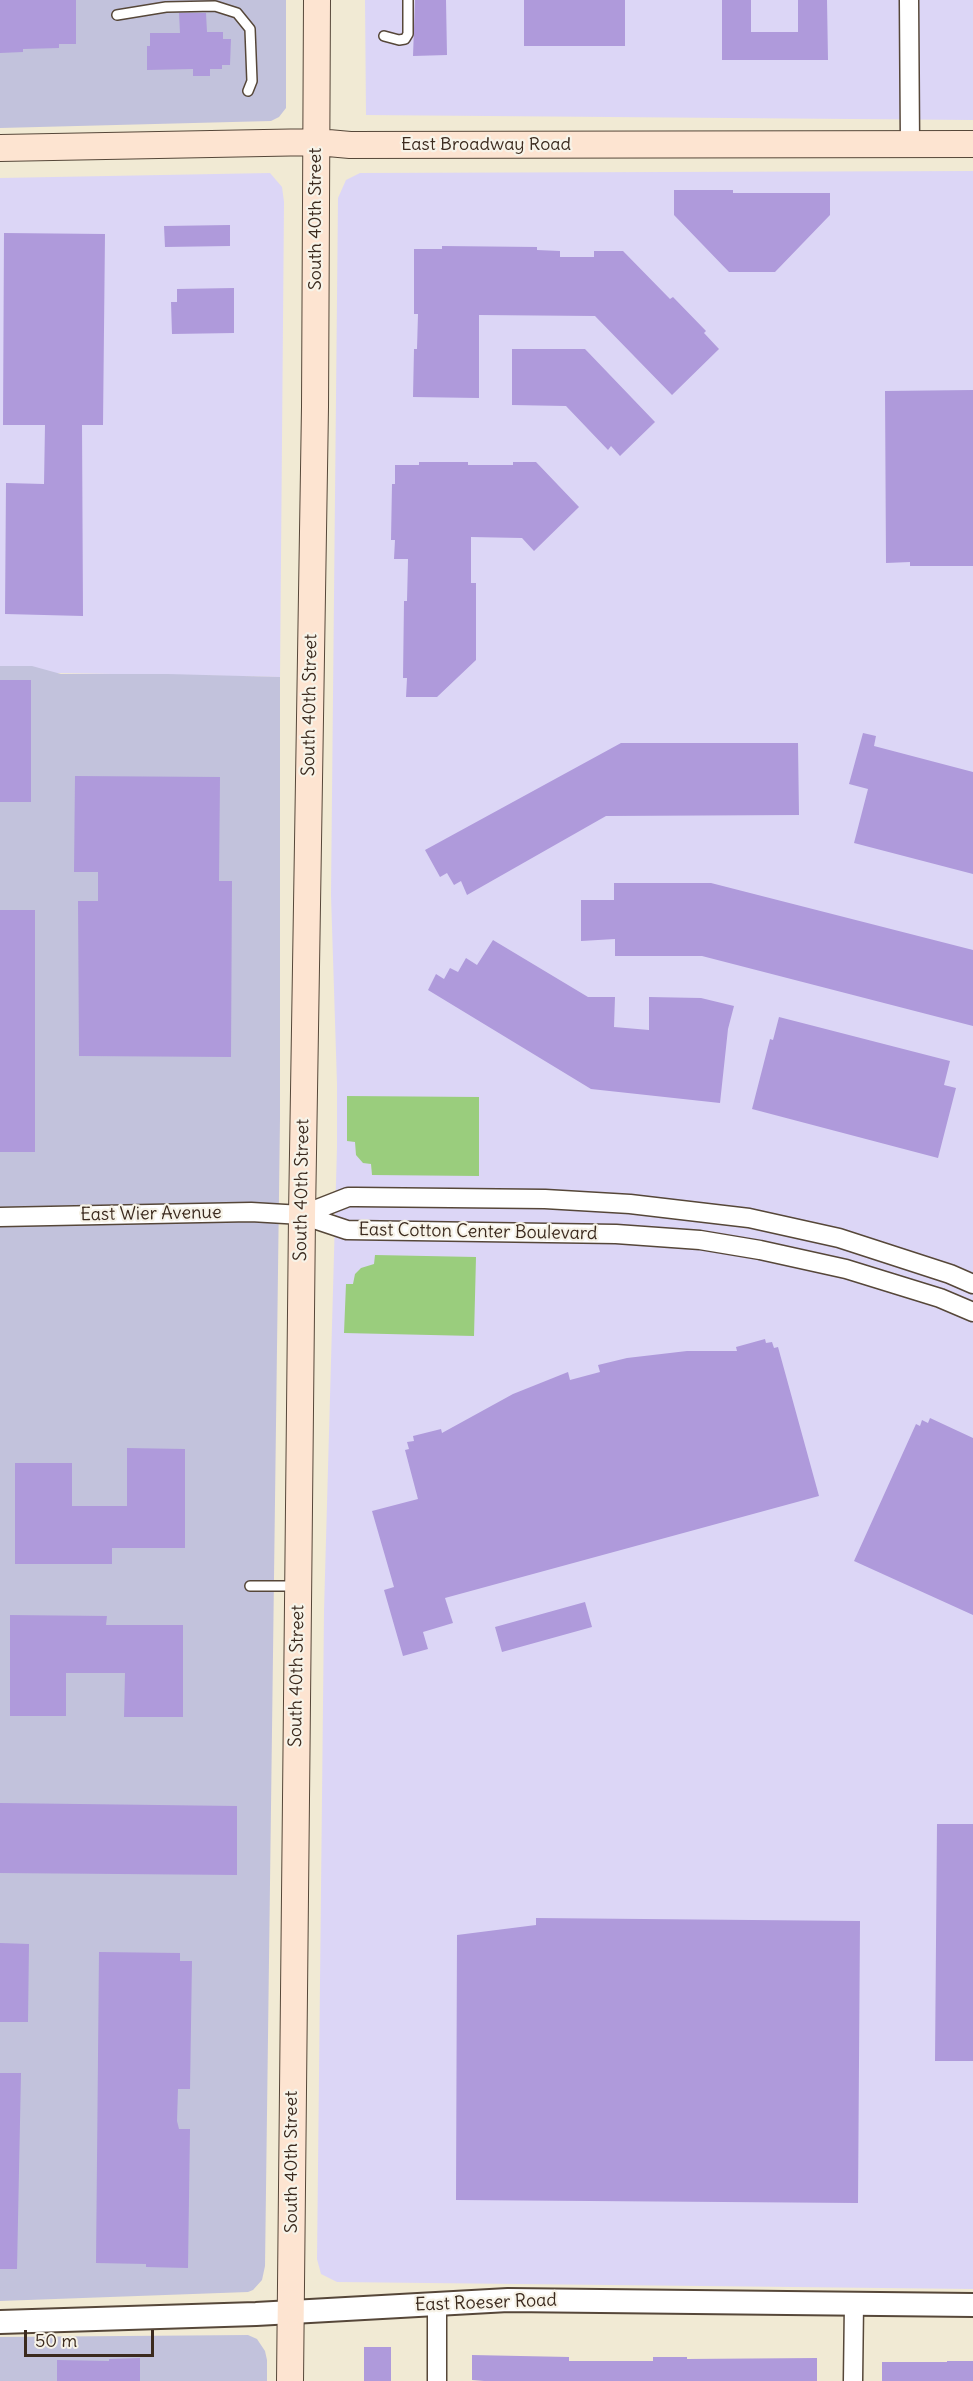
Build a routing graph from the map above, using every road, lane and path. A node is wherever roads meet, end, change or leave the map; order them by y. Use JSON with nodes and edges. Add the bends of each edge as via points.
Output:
{"nodes":[{"id":1,"x":316,"y":0,"type":"edge"},
{"id":2,"x":408,"y":0,"type":"edge"},
{"id":3,"x":909,"y":0,"type":"edge"},
{"id":4,"x":117,"y":15,"type":"dead end"},
{"id":5,"x":384,"y":36,"type":"dead end"},
{"id":6,"x":248,"y":91,"type":"dead end"},
{"id":7,"x":317,"y":142,"type":"junction"},
{"id":8,"x":910,"y":144,"type":"junction"},
{"id":9,"x":973,"y":144,"type":"edge"},
{"id":10,"x":0,"y":148,"type":"edge"},
{"id":11,"x":302,"y":1215,"type":"junction"},
{"id":12,"x":0,"y":1217,"type":"edge"},
{"id":13,"x":973,"y":1284,"type":"edge"},
{"id":14,"x":973,"y":1312,"type":"edge"},
{"id":15,"x":250,"y":1586,"type":"dead end"},
{"id":16,"x":298,"y":1586,"type":"junction"},
{"id":17,"x":854,"y":2303,"type":"junction"},
{"id":18,"x":437,"y":2304,"type":"junction"},
{"id":19,"x":973,"y":2305,"type":"edge"},
{"id":20,"x":291,"y":2312,"type":"junction"},
{"id":21,"x":0,"y":2322,"type":"edge"},
{"id":22,"x":291,"y":2381,"type":"edge"},
{"id":23,"x":437,"y":2381,"type":"edge"},
{"id":24,"x":853,"y":2381,"type":"edge"}],
"edges":[{"from":1,"to":7,"type":"main road","name":"South 40th Street"},
{"from":2,"to":5,"type":"lane","via":[[405,39]]},
{"from":3,"to":8,"type":"street"},
{"from":4,"to":6,"type":"lane","via":[[166,7],[215,6],[237,13],[250,29],[252,81]]},
{"from":7,"to":8,"type":"main road","name":"East Broadway Road","via":[[350,146]]},
{"from":7,"to":10,"type":"main road","name":"East Broadway Road"},
{"from":7,"to":11,"type":"main road","name":"South 40th Street"},
{"from":8,"to":9,"type":"main road","name":"East Broadway Road"},
{"from":11,"to":12,"type":"street","name":"East Wier Avenue","via":[[251,1212]]},
{"from":11,"to":13,"type":"street","name":"East Cotton Center Boulevard","via":[[348,1197],[630,1204],[749,1218],[840,1238]]},
{"from":11,"to":14,"type":"street","name":"East Cotton Center Boulevard","via":[[347,1230],[616,1234],[700,1240],[846,1269]]},
{"from":11,"to":16,"type":"main road","name":"South 40th Street"},
{"from":15,"to":16,"type":"lane"},
{"from":16,"to":20,"type":"main road","name":"South 40th Street"},
{"from":17,"to":18,"type":"street","name":"East Roeser Road"},
{"from":17,"to":19,"type":"street","name":"East Roeser Road"},
{"from":17,"to":24,"type":"street"},
{"from":18,"to":20,"type":"street","name":"East Roeser Road"},
{"from":18,"to":23,"type":"street"},
{"from":20,"to":21,"type":"street","name":"East Roeser Road"},
{"from":20,"to":22,"type":"main road","name":"South 40th Street"}]}
